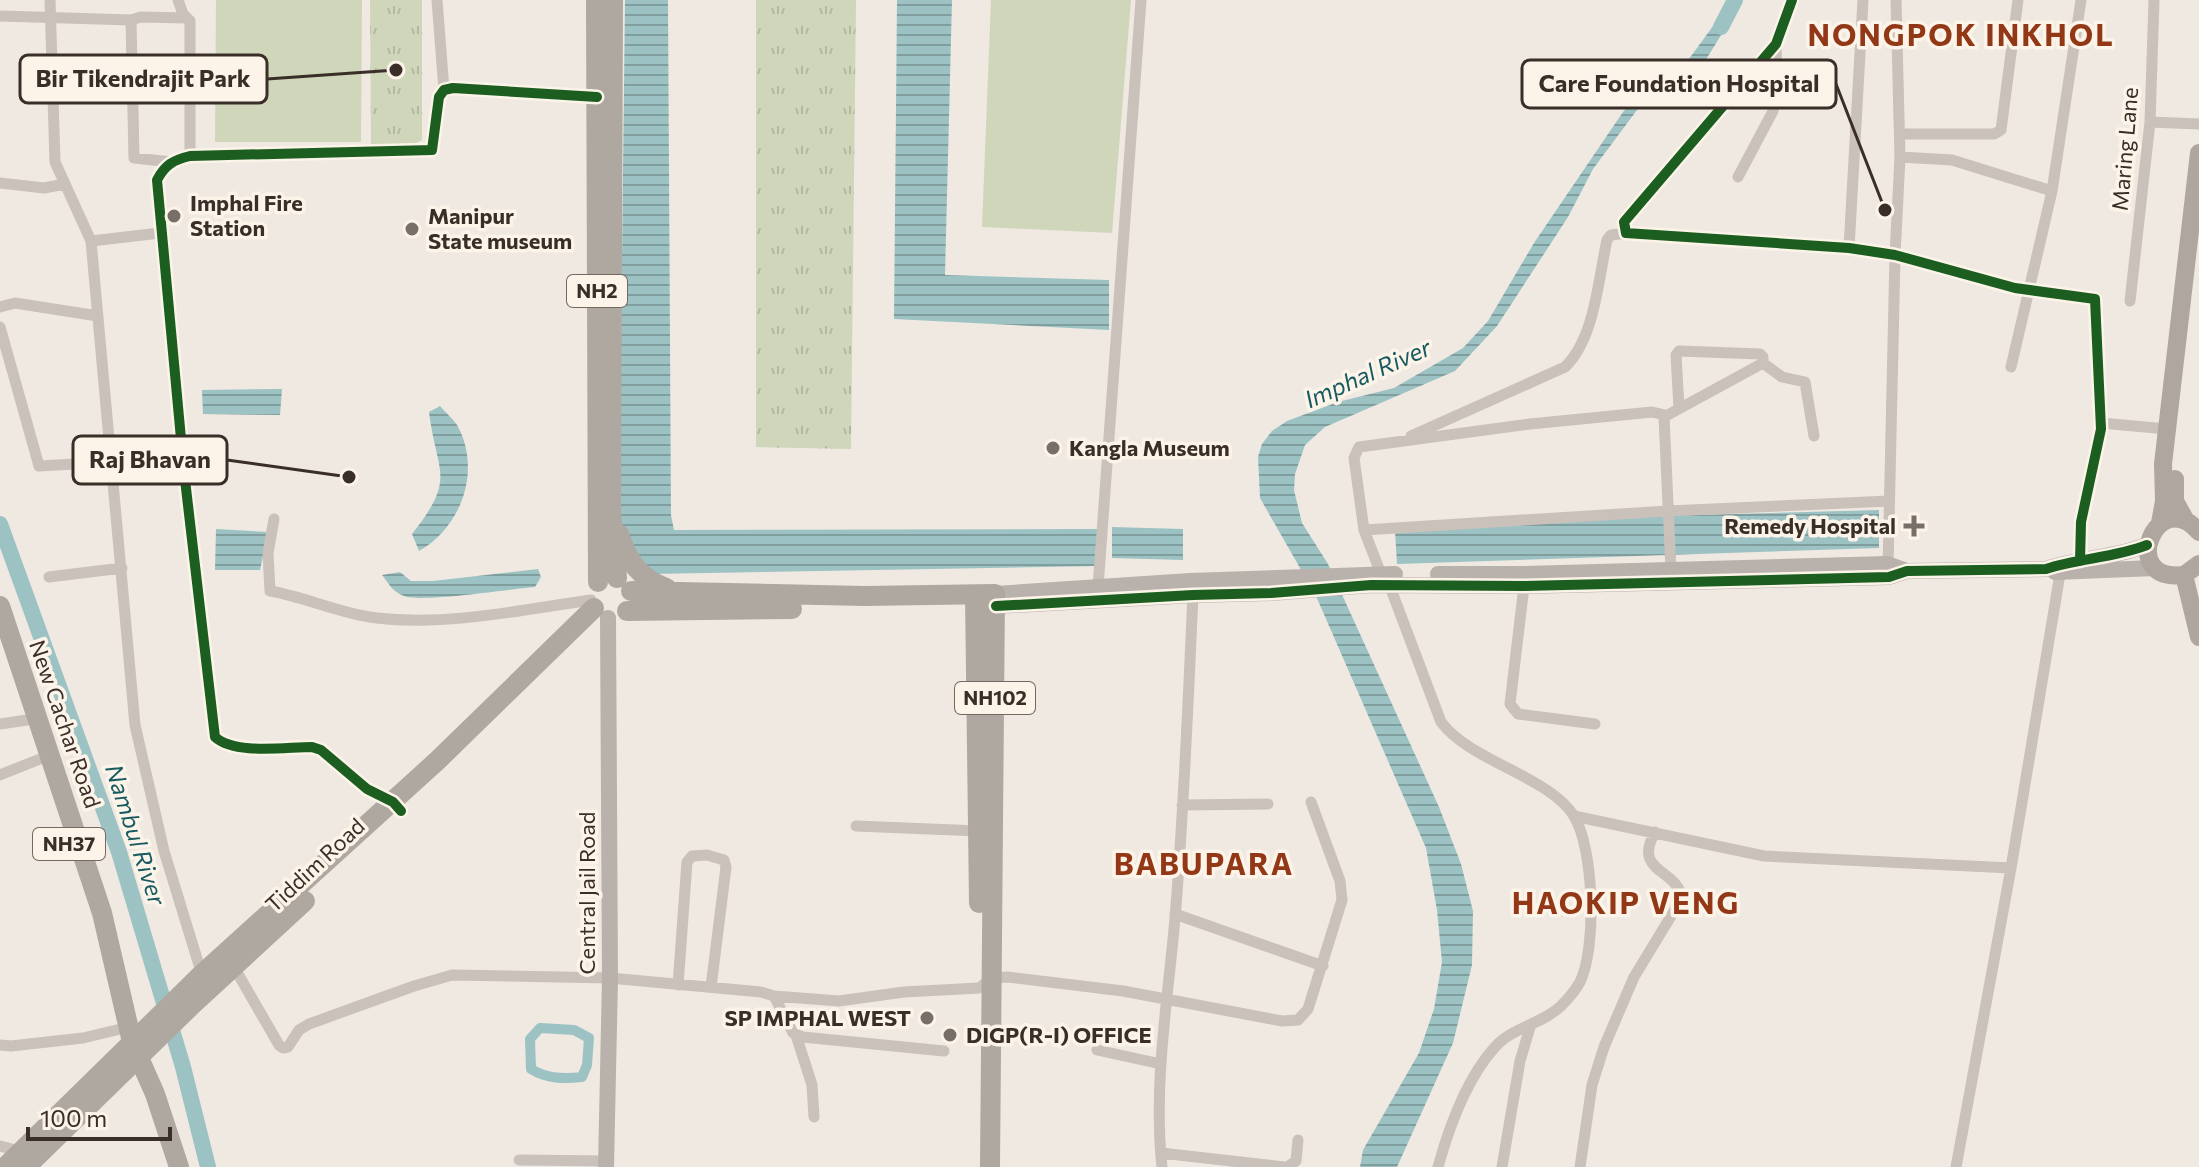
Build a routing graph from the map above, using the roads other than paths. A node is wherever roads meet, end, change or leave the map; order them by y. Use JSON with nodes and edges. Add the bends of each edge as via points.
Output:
{"nodes":[{"id":1,"x":50,"y":0,"type":"edge"},
{"id":2,"x":178,"y":0,"type":"edge"},
{"id":3,"x":437,"y":0,"type":"edge"},
{"id":4,"x":596,"y":0,"type":"edge"},
{"id":5,"x":613,"y":0,"type":"edge"},
{"id":6,"x":1141,"y":0,"type":"edge"},
{"id":7,"x":1792,"y":0,"type":"edge"},
{"id":8,"x":1863,"y":0,"type":"edge"},
{"id":9,"x":1896,"y":0,"type":"edge"},
{"id":10,"x":2018,"y":0,"type":"edge"},
{"id":11,"x":2081,"y":0,"type":"edge"},
{"id":12,"x":2154,"y":0,"type":"edge"},
{"id":13,"x":0,"y":16,"type":"edge"},
{"id":14,"x":187,"y":18,"type":"junction"},
{"id":15,"x":51,"y":19,"type":"junction"},
{"id":16,"x":131,"y":20,"type":"junction"},
{"id":17,"x":1776,"y":44,"type":"junction"},
{"id":18,"x":444,"y":90,"type":"junction"},
{"id":19,"x":597,"y":97,"type":"junction"},
{"id":20,"x":2150,"y":122,"type":"junction"},
{"id":21,"x":2199,"y":124,"type":"edge"},
{"id":22,"x":1900,"y":134,"type":"junction"},
{"id":23,"x":2199,"y":153,"type":"edge"},
{"id":24,"x":190,"y":156,"type":"junction"},
{"id":25,"x":1900,"y":157,"type":"junction"},
{"id":26,"x":172,"y":162,"type":"junction"},
{"id":27,"x":1738,"y":177,"type":"dead end"},
{"id":28,"x":0,"y":183,"type":"edge"},
{"id":29,"x":65,"y":184,"type":"junction"},
{"id":30,"x":2052,"y":191,"type":"junction"},
{"id":31,"x":160,"y":233,"type":"junction"},
{"id":32,"x":1626,"y":233,"type":"junction"},
{"id":33,"x":91,"y":241,"type":"junction"},
{"id":34,"x":1849,"y":248,"type":"junction"},
{"id":35,"x":2199,"y":250,"type":"edge"},
{"id":36,"x":1895,"y":255,"type":"junction"},
{"id":37,"x":2030,"y":291,"type":"junction"},
{"id":38,"x":2130,"y":301,"type":"dead end"},
{"id":39,"x":0,"y":307,"type":"edge"},
{"id":40,"x":98,"y":316,"type":"junction"},
{"id":41,"x":0,"y":327,"type":"edge"},
{"id":42,"x":1763,"y":363,"type":"junction"},
{"id":43,"x":2011,"y":367,"type":"dead end"},
{"id":44,"x":1679,"y":408,"type":"junction"},
{"id":45,"x":1665,"y":415,"type":"junction"},
{"id":46,"x":2101,"y":423,"type":"junction"},
{"id":47,"x":2167,"y":429,"type":"junction"},
{"id":48,"x":1814,"y":436,"type":"dead end"},
{"id":49,"x":1400,"y":441,"type":"junction"},
{"id":50,"x":111,"y":462,"type":"junction"},
{"id":51,"x":1889,"y":501,"type":"junction"},
{"id":52,"x":611,"y":511,"type":"junction"},
{"id":53,"x":1668,"y":511,"type":"junction"},
{"id":54,"x":274,"y":519,"type":"dead end"},
{"id":55,"x":2160,"y":523,"type":"junction"},
{"id":56,"x":2192,"y":526,"type":"edge"},
{"id":57,"x":1364,"y":530,"type":"junction"},
{"id":58,"x":2147,"y":545,"type":"junction"},
{"id":59,"x":2080,"y":561,"type":"junction"},
{"id":60,"x":1670,"y":562,"type":"junction"},
{"id":61,"x":122,"y":568,"type":"junction"},
{"id":62,"x":2155,"y":568,"type":"junction"},
{"id":63,"x":2056,"y":569,"type":"junction"},
{"id":64,"x":2191,"y":570,"type":"edge"},
{"id":65,"x":1888,"y":571,"type":"junction"},
{"id":66,"x":49,"y":577,"type":"dead end"},
{"id":67,"x":1378,"y":579,"type":"junction"},
{"id":68,"x":1272,"y":586,"type":"junction"},
{"id":69,"x":1524,"y":586,"type":"junction"},
{"id":70,"x":1098,"y":587,"type":"junction"},
{"id":71,"x":675,"y":592,"type":"junction"},
{"id":72,"x":1193,"y":595,"type":"junction"},
{"id":73,"x":609,"y":600,"type":"junction"},
{"id":74,"x":985,"y":600,"type":"junction"},
{"id":75,"x":0,"y":606,"type":"edge"},
{"id":76,"x":2199,"y":637,"type":"edge"},
{"id":77,"x":0,"y":640,"type":"edge"},
{"id":78,"x":27,"y":720,"type":"junction"},
{"id":79,"x":0,"y":724,"type":"edge"},
{"id":80,"x":1595,"y":724,"type":"dead end"},
{"id":81,"x":40,"y":759,"type":"junction"},
{"id":82,"x":0,"y":775,"type":"edge"},
{"id":83,"x":1311,"y":802,"type":"dead end"},
{"id":84,"x":1268,"y":804,"type":"dead end"},
{"id":85,"x":1182,"y":805,"type":"junction"},
{"id":86,"x":397,"y":807,"type":"junction"},
{"id":87,"x":1574,"y":816,"type":"junction"},
{"id":88,"x":856,"y":826,"type":"dead end"},
{"id":89,"x":986,"y":832,"type":"junction"},
{"id":90,"x":1655,"y":832,"type":"junction"},
{"id":91,"x":2011,"y":868,"type":"junction"},
{"id":92,"x":1175,"y":914,"type":"junction"},
{"id":93,"x":1323,"y":966,"type":"junction"},
{"id":94,"x":234,"y":967,"type":"junction"},
{"id":95,"x":610,"y":978,"type":"junction"},
{"id":96,"x":205,"y":982,"type":"junction"},
{"id":97,"x":985,"y":983,"type":"junction"},
{"id":98,"x":678,"y":985,"type":"junction"},
{"id":99,"x":711,"y":987,"type":"junction"},
{"id":100,"x":774,"y":996,"type":"junction"},
{"id":101,"x":1168,"y":1000,"type":"junction"},
{"id":102,"x":1531,"y":1024,"type":"junction"},
{"id":103,"x":796,"y":1035,"type":"junction"},
{"id":104,"x":133,"y":1041,"type":"junction"},
{"id":105,"x":0,"y":1045,"type":"edge"},
{"id":106,"x":1097,"y":1050,"type":"dead end"},
{"id":107,"x":944,"y":1051,"type":"dead end"},
{"id":108,"x":1161,"y":1064,"type":"junction"},
{"id":109,"x":814,"y":1117,"type":"dead end"},
{"id":110,"x":1298,"y":1140,"type":"dead end"},
{"id":111,"x":1161,"y":1153,"type":"junction"},
{"id":112,"x":15,"y":1155,"type":"edge"},
{"id":113,"x":519,"y":1160,"type":"dead end"},
{"id":114,"x":606,"y":1164,"type":"edge"},
{"id":115,"x":5,"y":1167,"type":"edge"},
{"id":116,"x":179,"y":1167,"type":"edge"},
{"id":117,"x":977,"y":1167,"type":"edge"},
{"id":118,"x":990,"y":1167,"type":"edge"},
{"id":119,"x":1162,"y":1167,"type":"edge"},
{"id":120,"x":1285,"y":1167,"type":"edge"},
{"id":121,"x":1438,"y":1167,"type":"edge"},
{"id":122,"x":1502,"y":1167,"type":"edge"},
{"id":123,"x":1580,"y":1167,"type":"edge"},
{"id":124,"x":1956,"y":1167,"type":"edge"}],
"edges":[{"from":1,"to":15,"type":"street"},
{"from":2,"to":14,"type":"street"},
{"from":3,"to":18,"type":"street"},
{"from":4,"to":19,"type":"highway","number":"NH2"},
{"from":5,"to":52,"type":"highway","number":"NH2"},
{"from":6,"to":70,"type":"street"},
{"from":7,"to":17,"type":"street"},
{"from":8,"to":34,"type":"street"},
{"from":9,"to":22,"type":"street"},
{"from":10,"to":22,"type":"street","via":[[2001,130]]},
{"from":11,"to":30,"type":"street"},
{"from":12,"to":20,"type":"street","name":"Maring Lane"},
{"from":13,"to":15,"type":"street"},
{"from":14,"to":16,"type":"street"},
{"from":14,"to":24,"type":"street"},
{"from":15,"to":16,"type":"street"},
{"from":15,"to":29,"type":"street","via":[[55,162]]},
{"from":16,"to":26,"type":"street","via":[[134,158]]},
{"from":17,"to":27,"type":"street","via":[[1773,111]]},
{"from":17,"to":32,"type":"street","via":[[1624,222]]},
{"from":18,"to":19,"type":"street"},
{"from":18,"to":24,"type":"street","via":[[432,150]]},
{"from":19,"to":73,"type":"highway","number":"NH2"},
{"from":20,"to":21,"type":"street"},
{"from":20,"to":38,"type":"street","name":"Maring Lane"},
{"from":22,"to":25,"type":"street"},
{"from":23,"to":47,"type":"main road"},
{"from":24,"to":26,"type":"street"},
{"from":25,"to":30,"type":"street","via":[[1952,160]]},
{"from":25,"to":36,"type":"street"},
{"from":26,"to":31,"type":"street","via":[[157,180]]},
{"from":28,"to":29,"type":"street","via":[[44,188]]},
{"from":29,"to":33,"type":"street"},
{"from":30,"to":37,"type":"street"},
{"from":31,"to":33,"type":"street"},
{"from":31,"to":86,"type":"street","via":[[215,737],[235,748],[321,750]]},
{"from":32,"to":34,"type":"street"},
{"from":32,"to":49,"type":"street","via":[[1607,240],[1587,334],[1574,359]]},
{"from":33,"to":40,"type":"street"},
{"from":34,"to":36,"type":"street"},
{"from":35,"to":56,"type":"main road","via":[[2174,464],[2175,501]]},
{"from":36,"to":37,"type":"street"},
{"from":36,"to":51,"type":"street"},
{"from":37,"to":43,"type":"street"},
{"from":37,"to":46,"type":"street","via":[[2096,301]]},
{"from":39,"to":40,"type":"street","via":[[15,303]]},
{"from":40,"to":50,"type":"street"},
{"from":41,"to":50,"type":"street","via":[[39,466]]},
{"from":42,"to":44,"type":"street"},
{"from":42,"to":44,"type":"street","via":[[1760,354],[1679,351]]},
{"from":42,"to":48,"type":"street","via":[[1783,377],[1805,382]]},
{"from":44,"to":45,"type":"street"},
{"from":45,"to":49,"type":"street","via":[[1654,412]]},
{"from":45,"to":53,"type":"street"},
{"from":46,"to":47,"type":"street"},
{"from":46,"to":59,"type":"street","via":[[2081,522]]},
{"from":47,"to":55,"type":"main road"},
{"from":49,"to":57,"type":"street","via":[[1363,445],[1356,451]]},
{"from":50,"to":61,"type":"street"},
{"from":51,"to":53,"type":"street"},
{"from":51,"to":65,"type":"street"},
{"from":52,"to":71,"type":"highway","via":[[632,566]]},
{"from":52,"to":73,"type":"highway","number":"NH2"},
{"from":53,"to":57,"type":"street"},
{"from":53,"to":60,"type":"street"},
{"from":54,"to":73,"type":"street","via":[[268,553],[270,591],[310,603],[376,618],[439,620]]},
{"from":55,"to":56,"type":"main road","via":[[2173,519]]},
{"from":55,"to":58,"type":"main road"},
{"from":57,"to":67,"type":"street"},
{"from":58,"to":59,"type":"street"},
{"from":58,"to":62,"type":"main road"},
{"from":59,"to":63,"type":"street"},
{"from":60,"to":65,"type":"street"},
{"from":60,"to":67,"type":"street"},
{"from":61,"to":66,"type":"street"},
{"from":61,"to":96,"type":"street","via":[[135,725],[164,851]]},
{"from":62,"to":63,"type":"street"},
{"from":62,"to":64,"type":"main road","via":[[2164,574]]},
{"from":63,"to":65,"type":"street"},
{"from":63,"to":91,"type":"street"},
{"from":64,"to":76,"type":"main road"},
{"from":65,"to":69,"type":"street"},
{"from":67,"to":68,"type":"street"},
{"from":67,"to":69,"type":"street"},
{"from":67,"to":87,"type":"street","via":[[1448,732],[1560,800]]},
{"from":68,"to":70,"type":"street"},
{"from":68,"to":72,"type":"street"},
{"from":69,"to":80,"type":"street","via":[[1510,704],[1518,714]]},
{"from":70,"to":74,"type":"street"},
{"from":71,"to":73,"type":"highway"},
{"from":71,"to":74,"type":"highway"},
{"from":72,"to":74,"type":"street"},
{"from":72,"to":85,"type":"street"},
{"from":73,"to":74,"type":"highway"},
{"from":73,"to":86,"type":"highway"},
{"from":73,"to":95,"type":"street","name":"Central Jail Road"},
{"from":74,"to":89,"type":"highway","number":"NH102"},
{"from":75,"to":104,"type":"highway","name":"New Cachar Road","number":"NH37","via":[[89,872]]},
{"from":77,"to":78,"type":"highway","name":"New Cachar Road","number":"NH37"},
{"from":78,"to":79,"type":"street"},
{"from":78,"to":81,"type":"highway","name":"New Cachar Road","number":"NH37"},
{"from":81,"to":82,"type":"street"},
{"from":81,"to":104,"type":"highway","name":"New Cachar Road","number":"NH37"},
{"from":83,"to":93,"type":"street","via":[[1342,892]]},
{"from":84,"to":85,"type":"street"},
{"from":85,"to":92,"type":"street"},
{"from":86,"to":94,"type":"highway","name":"Tiddim Road"},
{"from":86,"to":96,"type":"highway"},
{"from":87,"to":90,"type":"street"},
{"from":87,"to":102,"type":"street","via":[[1590,882],[1584,970],[1567,1000]]},
{"from":88,"to":89,"type":"street"},
{"from":89,"to":97,"type":"highway","number":"NH102"},
{"from":90,"to":91,"type":"street","via":[[1764,856]]},
{"from":90,"to":123,"type":"street","via":[[1649,858],[1680,887],[1682,898],[1634,977],[1604,1047],[1592,1085]]},
{"from":91,"to":124,"type":"street"},
{"from":92,"to":93,"type":"street"},
{"from":92,"to":101,"type":"street"},
{"from":93,"to":101,"type":"street","via":[[1304,1017],[1292,1021]]},
{"from":94,"to":95,"type":"street","via":[[283,1048],[309,1024],[452,975]]},
{"from":94,"to":96,"type":"highway","name":"Tiddim Road"},
{"from":95,"to":98,"type":"street"},
{"from":95,"to":114,"type":"street","name":"Central Jail Road"},
{"from":96,"to":104,"type":"highway"},
{"from":97,"to":100,"type":"street","via":[[839,1001]]},
{"from":97,"to":101,"type":"street","via":[[1037,979]]},
{"from":97,"to":117,"type":"highway","number":"NH102"},
{"from":97,"to":118,"type":"highway","number":"NH102"},
{"from":98,"to":99,"type":"street"},
{"from":98,"to":99,"type":"street","via":[[687,862],[692,856],[707,855],[724,860],[726,867]]},
{"from":99,"to":100,"type":"street"},
{"from":100,"to":103,"type":"street"},
{"from":101,"to":108,"type":"street"},
{"from":102,"to":121,"type":"street","via":[[1495,1047],[1474,1076]]},
{"from":102,"to":122,"type":"street"},
{"from":103,"to":107,"type":"street"},
{"from":103,"to":109,"type":"street","via":[[812,1085]]},
{"from":104,"to":105,"type":"street","via":[[83,1038]]},
{"from":104,"to":112,"type":"highway"},
{"from":104,"to":116,"type":"highway"},
{"from":106,"to":108,"type":"street"},
{"from":108,"to":111,"type":"street"},
{"from":110,"to":120,"type":"street","via":[[1296,1161]]},
{"from":111,"to":119,"type":"street"},
{"from":111,"to":120,"type":"street"},
{"from":112,"to":115,"type":"highway"},
{"from":113,"to":114,"type":"street"}]}
